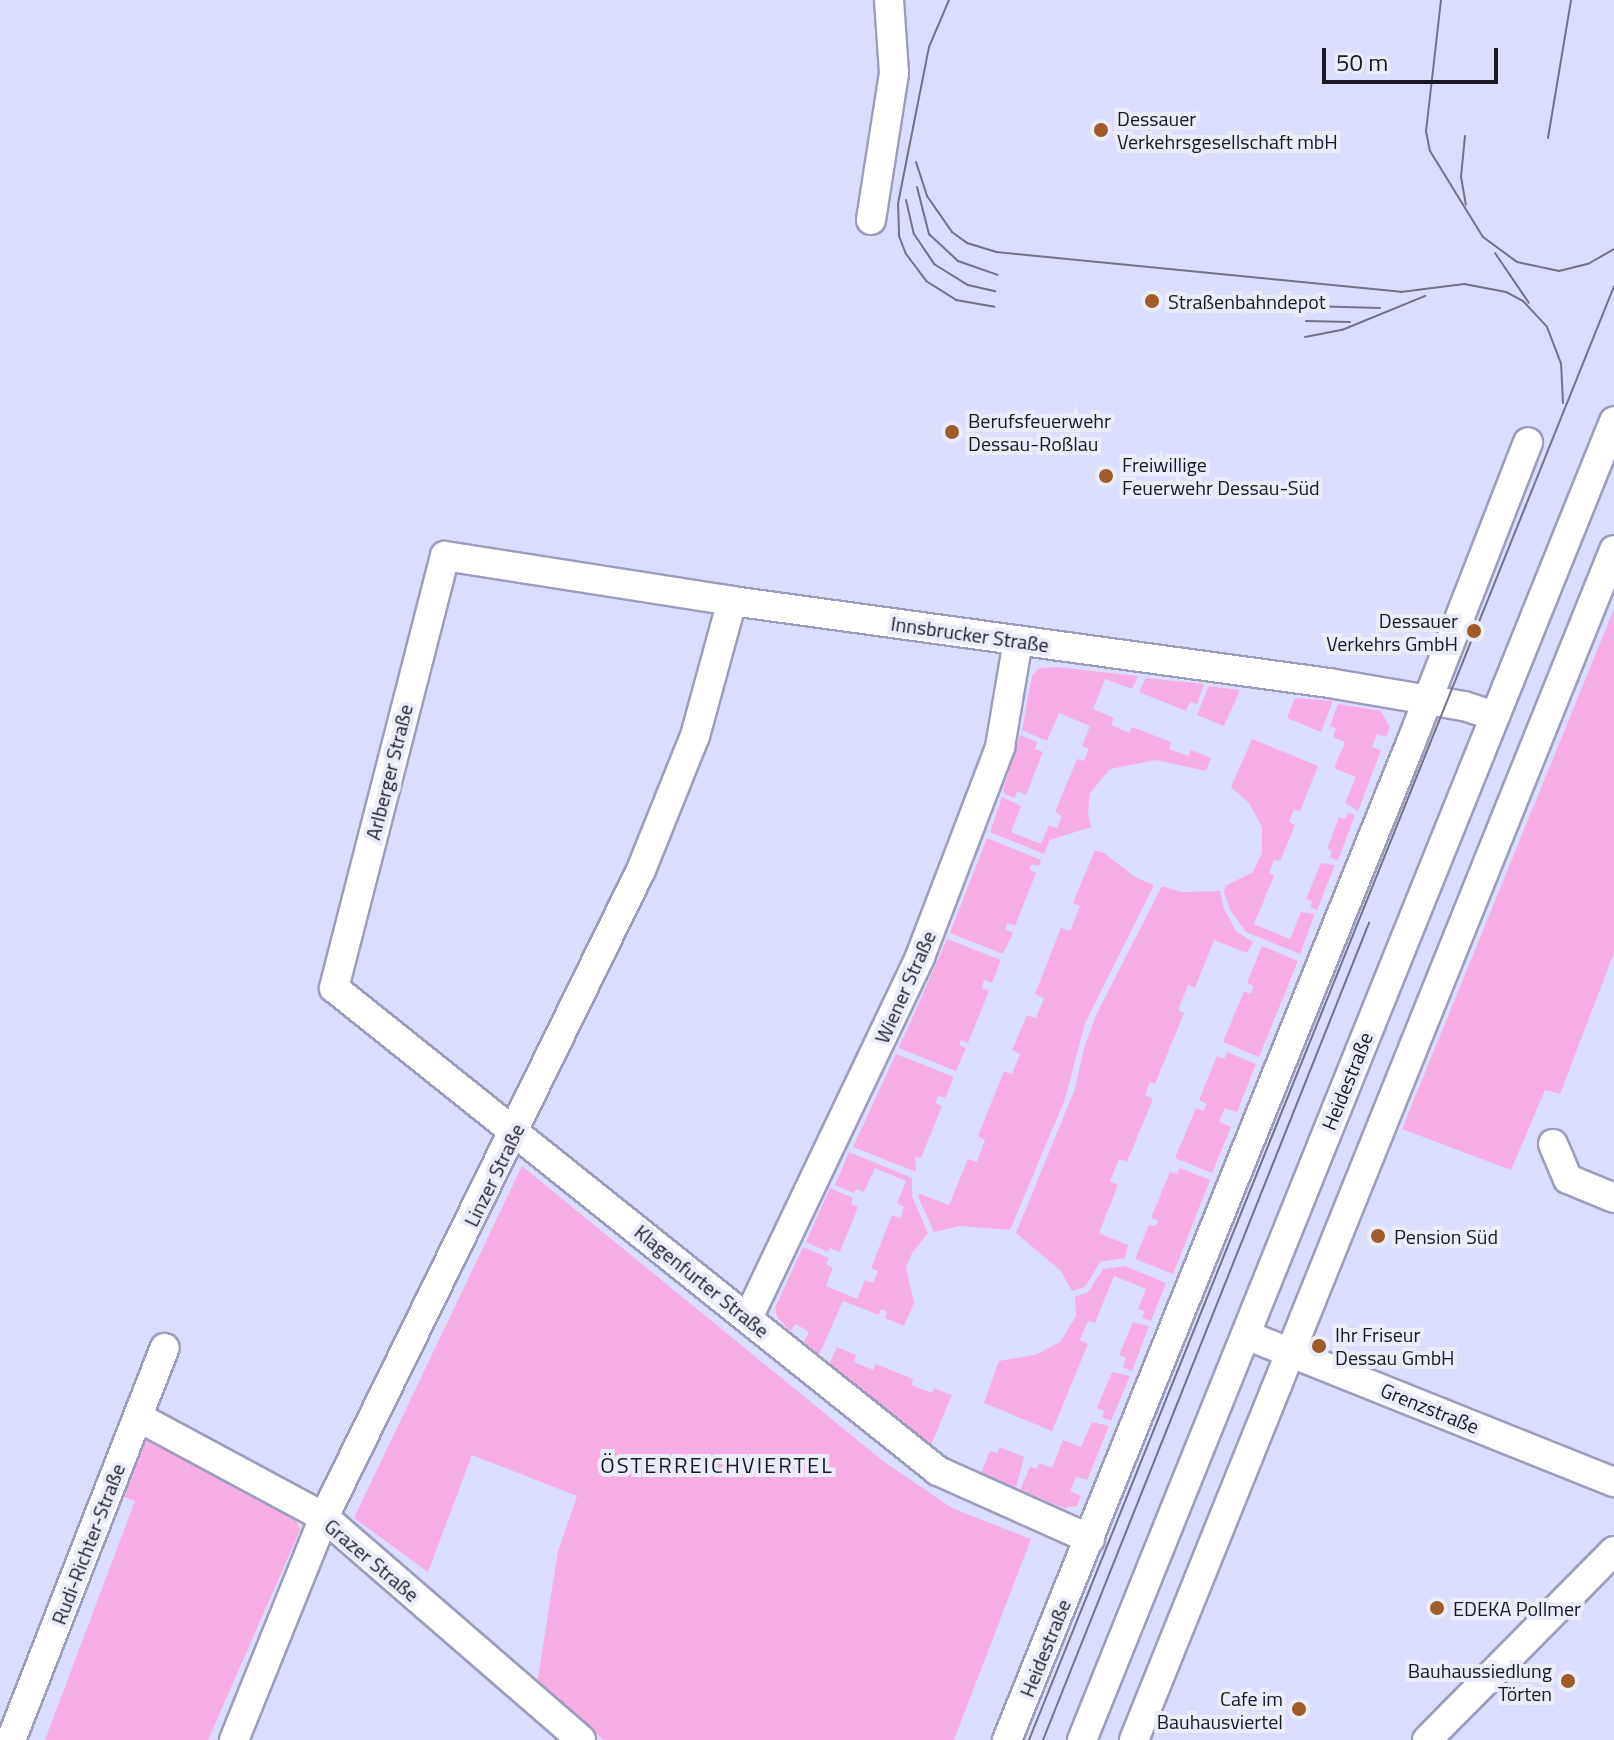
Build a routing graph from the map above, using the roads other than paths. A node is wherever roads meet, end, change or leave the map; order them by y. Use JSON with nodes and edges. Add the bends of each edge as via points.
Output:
{"nodes":[{"id":1,"x":889,"y":0,"type":"edge"},
{"id":2,"x":871,"y":220,"type":"dead end"},
{"id":3,"x":1614,"y":421,"type":"edge"},
{"id":4,"x":1528,"y":442,"type":"dead end"},
{"id":5,"x":1614,"y":550,"type":"edge"},
{"id":6,"x":445,"y":556,"type":"joint"},
{"id":7,"x":732,"y":601,"type":"junction"},
{"id":8,"x":1018,"y":641,"type":"junction"},
{"id":9,"x":1428,"y":700,"type":"junction"},
{"id":10,"x":1494,"y":716,"type":"junction"},
{"id":11,"x":334,"y":988,"type":"joint"},
{"id":12,"x":516,"y":1132,"type":"junction"},
{"id":13,"x":1553,"y":1144,"type":"dead end"},
{"id":14,"x":1614,"y":1198,"type":"edge"},
{"id":15,"x":748,"y":1318,"type":"junction"},
{"id":16,"x":1246,"y":1335,"type":"junction"},
{"id":17,"x":165,"y":1348,"type":"dead end"},
{"id":18,"x":1291,"y":1353,"type":"junction"},
{"id":19,"x":138,"y":1417,"type":"junction"},
{"id":20,"x":1614,"y":1482,"type":"edge"},
{"id":21,"x":324,"y":1517,"type":"junction"},
{"id":22,"x":1090,"y":1539,"type":"junction"},
{"id":23,"x":1614,"y":1551,"type":"edge"},
{"id":24,"x":550,"y":1729,"type":"edge"},
{"id":25,"x":11,"y":1740,"type":"edge"},
{"id":26,"x":234,"y":1740,"type":"edge"},
{"id":27,"x":581,"y":1740,"type":"edge"},
{"id":28,"x":1007,"y":1740,"type":"edge"},
{"id":29,"x":1082,"y":1740,"type":"edge"},
{"id":30,"x":1134,"y":1740,"type":"edge"},
{"id":31,"x":1427,"y":1740,"type":"edge"}],
"edges":[{"from":1,"to":2,"type":"street","via":[[894,73]]},
{"from":3,"to":10,"type":"street","name":"Heidestraße"},
{"from":4,"to":9,"type":"street","name":"Heidestraße"},
{"from":5,"to":18,"type":"street"},
{"from":6,"to":7,"type":"street","name":"Innsbrucker Straße"},
{"from":6,"to":11,"type":"street","name":"Arlberger Straße"},
{"from":7,"to":8,"type":"street","name":"Innsbrucker Straße"},
{"from":7,"to":12,"type":"street","name":"Linzer Straße","via":[[695,736],[641,870]]},
{"from":8,"to":9,"type":"street","name":"Innsbrucker Straße"},
{"from":8,"to":15,"type":"street","name":"Wiener Straße","via":[[1000,747],[920,957]]},
{"from":9,"to":10,"type":"street","name":"Innsbrucker Straße"},
{"from":9,"to":22,"type":"street","name":"Heidestraße"},
{"from":10,"to":16,"type":"street","name":"Heidestraße"},
{"from":11,"to":12,"type":"street","name":"Klagenfurter Straße"},
{"from":12,"to":15,"type":"street","name":"Klagenfurter Straße"},
{"from":12,"to":21,"type":"street","name":"Linzer Straße"},
{"from":13,"to":14,"type":"street","via":[[1568,1179]]},
{"from":15,"to":22,"type":"street","name":"Klagenfurter Straße","via":[[938,1471]]},
{"from":16,"to":18,"type":"street","name":"Grenzstraße"},
{"from":16,"to":29,"type":"street","name":"Heidestraße"},
{"from":17,"to":19,"type":"street","name":"Rudi-Richter-Straße"},
{"from":18,"to":20,"type":"street","name":"Grenzstraße"},
{"from":18,"to":30,"type":"street"},
{"from":19,"to":21,"type":"street","name":"Grazer Straße"},
{"from":19,"to":25,"type":"street","name":"Rudi-Richter-Straße"},
{"from":21,"to":24,"type":"street","name":"Grazer Straße"},
{"from":21,"to":26,"type":"street","name":"Linzer Straße"},
{"from":22,"to":28,"type":"street","name":"Heidestraße"},
{"from":23,"to":31,"type":"street"},
{"from":24,"to":27,"type":"street","name":"Grazer Straße"}]}
